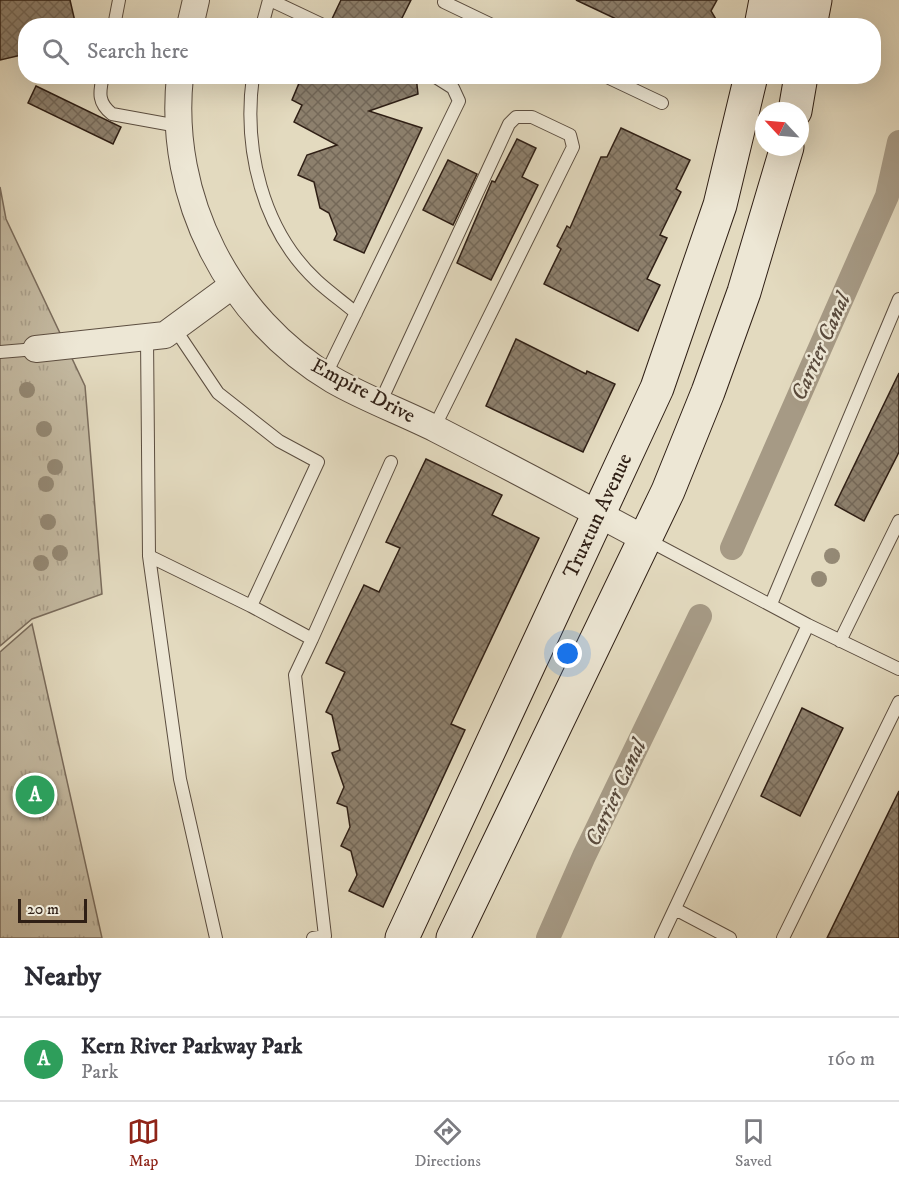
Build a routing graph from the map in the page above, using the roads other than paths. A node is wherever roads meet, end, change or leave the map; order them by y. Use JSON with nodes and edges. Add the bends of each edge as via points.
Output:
{"nodes":[{"id":1,"x":119,"y":0,"type":"edge"},
{"id":2,"x":196,"y":0,"type":"edge"},
{"id":3,"x":270,"y":0,"type":"edge"},
{"id":4,"x":445,"y":0,"type":"edge"},
{"id":5,"x":766,"y":0,"type":"edge"},
{"id":6,"x":791,"y":0,"type":"edge"},
{"id":7,"x":815,"y":0,"type":"edge"},
{"id":8,"x":116,"y":18,"type":"edge"},
{"id":9,"x":192,"y":18,"type":"edge"},
{"id":10,"x":264,"y":18,"type":"edge"},
{"id":11,"x":308,"y":18,"type":"edge"},
{"id":12,"x":477,"y":18,"type":"edge"},
{"id":13,"x":763,"y":18,"type":"edge"},
{"id":14,"x":788,"y":18,"type":"edge"},
{"id":15,"x":812,"y":18,"type":"edge"},
{"id":16,"x":101,"y":84,"type":"edge"},
{"id":17,"x":180,"y":84,"type":"edge"},
{"id":18,"x":253,"y":84,"type":"edge"},
{"id":19,"x":447,"y":84,"type":"edge"},
{"id":20,"x":621,"y":84,"type":"edge"},
{"id":21,"x":749,"y":84,"type":"edge"},
{"id":22,"x":785,"y":84,"type":"edge"},
{"id":23,"x":800,"y":84,"type":"edge"},
{"id":24,"x":788,"y":102,"type":"edge"},
{"id":25,"x":797,"y":102,"type":"edge"},
{"id":26,"x":662,"y":103,"type":"dead end"},
{"id":27,"x":178,"y":126,"type":"junction"},
{"id":28,"x":784,"y":156,"type":"edge"},
{"id":29,"x":233,"y":285,"type":"junction"},
{"id":30,"x":899,"y":299,"type":"edge"},
{"id":31,"x":356,"y":313,"type":"junction"},
{"id":32,"x":175,"y":329,"type":"junction"},
{"id":33,"x":147,"y":338,"type":"junction"},
{"id":34,"x":36,"y":349,"type":"joint"},
{"id":35,"x":0,"y":352,"type":"edge"},
{"id":36,"x":326,"y":374,"type":"junction"},
{"id":37,"x":380,"y":403,"type":"junction"},
{"id":38,"x":434,"y":428,"type":"junction"},
{"id":39,"x":391,"y":462,"type":"dead end"},
{"id":40,"x":599,"y":514,"type":"junction"},
{"id":41,"x":899,"y":521,"type":"edge"},
{"id":42,"x":645,"y":538,"type":"junction"},
{"id":43,"x":149,"y":556,"type":"junction"},
{"id":44,"x":771,"y":604,"type":"junction"},
{"id":45,"x":251,"y":606,"type":"junction"},
{"id":46,"x":808,"y":625,"type":"junction"},
{"id":47,"x":312,"y":639,"type":"junction"},
{"id":48,"x":840,"y":641,"type":"junction"},
{"id":49,"x":899,"y":669,"type":"edge"},
{"id":50,"x":899,"y":702,"type":"edge"},
{"id":51,"x":675,"y":909,"type":"junction"},
{"id":52,"x":216,"y":938,"type":"edge"},
{"id":53,"x":313,"y":938,"type":"edge"},
{"id":54,"x":402,"y":938,"type":"edge"},
{"id":55,"x":453,"y":938,"type":"edge"},
{"id":56,"x":661,"y":938,"type":"edge"},
{"id":57,"x":730,"y":938,"type":"edge"},
{"id":58,"x":783,"y":938,"type":"edge"}],
"edges":[{"from":1,"to":8,"type":"lane"},
{"from":2,"to":9,"type":"street"},
{"from":3,"to":10,"type":"lane"},
{"from":3,"to":11,"type":"lane"},
{"from":4,"to":12,"type":"lane"},
{"from":5,"to":13,"type":"main road"},
{"from":6,"to":14,"type":"main road"},
{"from":7,"to":15,"type":"main road"},
{"from":16,"to":27,"type":"lane","via":[[100,98],[112,114]]},
{"from":17,"to":27,"type":"street","name":"Empire Drive"},
{"from":18,"to":31,"type":"lane","via":[[250,142],[263,196],[291,252],[316,280]]},
{"from":19,"to":31,"type":"lane","via":[[459,101]]},
{"from":20,"to":26,"type":"lane"},
{"from":21,"to":40,"type":"main road","name":"Truxtun Avenue","via":[[720,205],[690,295],[657,388]]},
{"from":22,"to":24,"type":"main road"},
{"from":23,"to":25,"type":"main road"},
{"from":27,"to":29,"type":"street","name":"Empire Drive","via":[[185,177],[197,218]]},
{"from":28,"to":42,"type":"main road","via":[[744,292],[708,392]]},
{"from":29,"to":32,"type":"street"},
{"from":29,"to":36,"type":"street","name":"Empire Drive","via":[[268,329]]},
{"from":30,"to":44,"type":"lane"},
{"from":31,"to":36,"type":"lane"},
{"from":32,"to":33,"type":"street"},
{"from":32,"to":45,"type":"lane","via":[[218,393],[279,441],[318,462]]},
{"from":33,"to":34,"type":"street"},
{"from":33,"to":43,"type":"lane"},
{"from":34,"to":35,"type":"lane"},
{"from":36,"to":37,"type":"street","name":"Empire Drive"},
{"from":37,"to":38,"type":"street","name":"Empire Drive"},
{"from":37,"to":38,"type":"lane","via":[[509,124],[516,117],[532,117],[570,135],[573,147]]},
{"from":38,"to":40,"type":"street","name":"Empire Drive"},
{"from":39,"to":47,"type":"lane"},
{"from":40,"to":42,"type":"street","name":"Empire Drive"},
{"from":40,"to":54,"type":"main road","name":"Truxtun Avenue"},
{"from":41,"to":48,"type":"lane"},
{"from":42,"to":44,"type":"lane"},
{"from":42,"to":55,"type":"main road"},
{"from":43,"to":45,"type":"lane"},
{"from":43,"to":52,"type":"lane","via":[[180,779]]},
{"from":44,"to":46,"type":"lane"},
{"from":45,"to":47,"type":"lane"},
{"from":46,"to":48,"type":"lane"},
{"from":46,"to":51,"type":"lane"},
{"from":47,"to":53,"type":"lane","via":[[295,675],[326,936]]},
{"from":48,"to":49,"type":"lane"},
{"from":50,"to":58,"type":"lane"},
{"from":51,"to":56,"type":"lane"},
{"from":51,"to":57,"type":"lane"}]}
